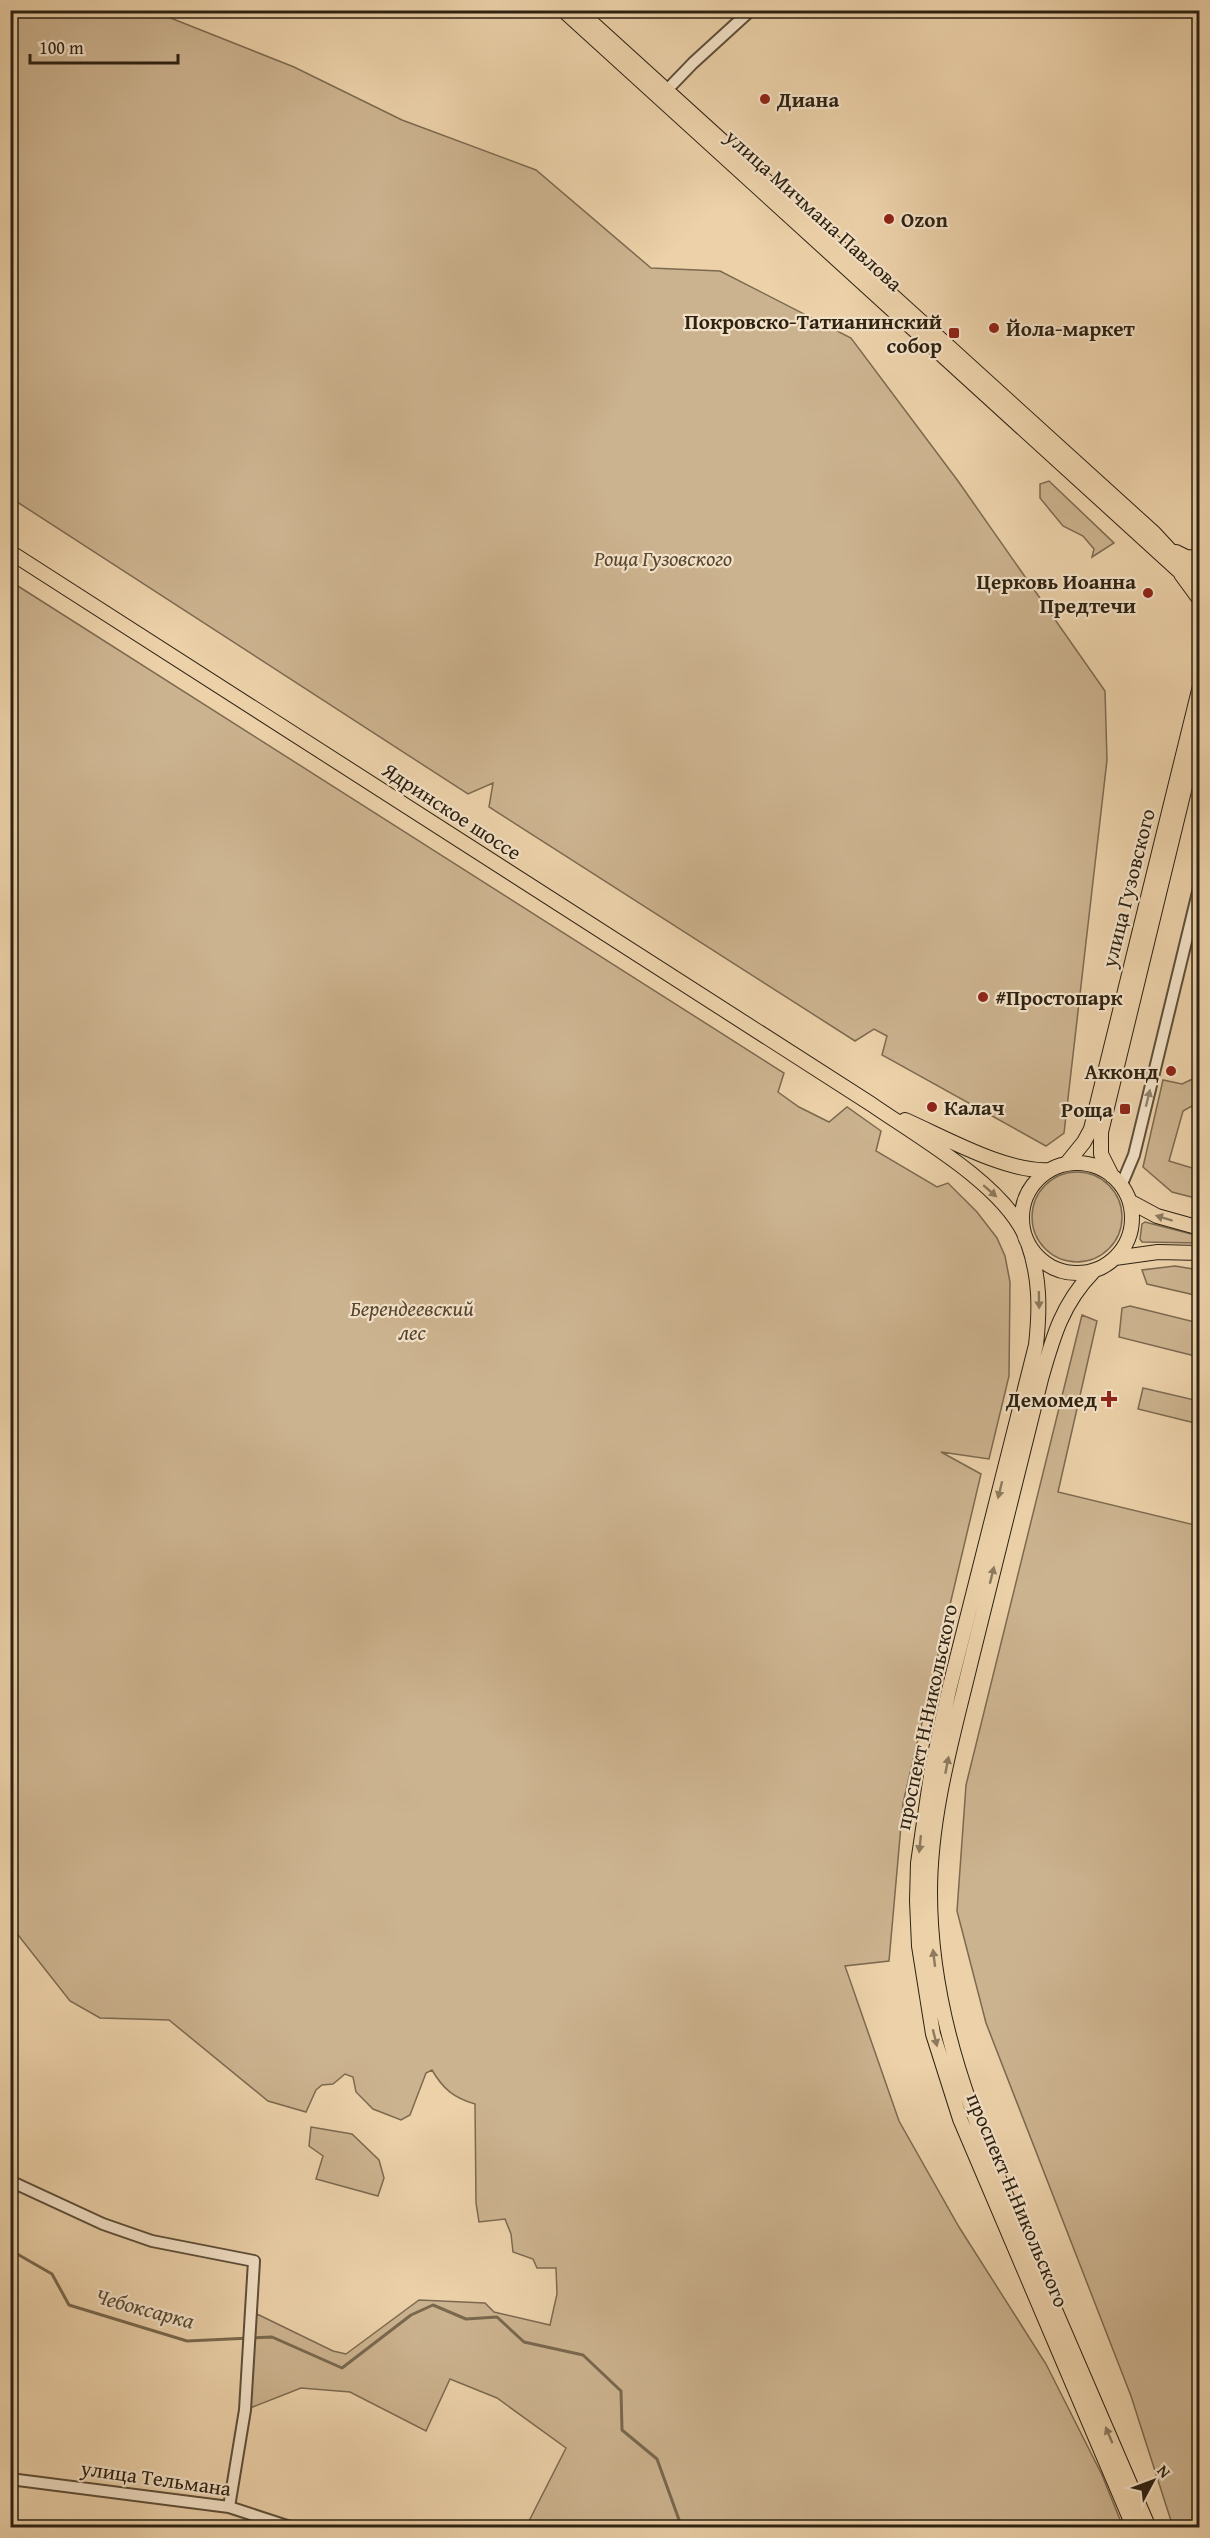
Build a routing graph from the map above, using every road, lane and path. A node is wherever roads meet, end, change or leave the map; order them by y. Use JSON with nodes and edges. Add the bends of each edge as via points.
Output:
{"nodes":[{"id":1,"x":563,"y":10,"type":"edge"},
{"id":2,"x":578,"y":10,"type":"edge"},
{"id":3,"x":751,"y":10,"type":"edge"},
{"id":4,"x":662,"y":95,"type":"junction"},
{"id":5,"x":1151,"y":537,"type":"junction"},
{"id":6,"x":1170,"y":547,"type":"junction"},
{"id":7,"x":10,"y":552,"type":"edge"},
{"id":8,"x":1200,"y":558,"type":"edge"},
{"id":9,"x":1178,"y":570,"type":"junction"},
{"id":10,"x":1199,"y":582,"type":"edge"},
{"id":11,"x":1200,"y":600,"type":"edge"},
{"id":12,"x":1200,"y":686,"type":"edge"},
{"id":13,"x":1200,"y":725,"type":"edge"},
{"id":14,"x":1200,"y":884,"type":"edge"},
{"id":15,"x":871,"y":1104,"type":"junction"},
{"id":16,"x":1067,"y":1163,"type":"junction"},
{"id":17,"x":1049,"y":1170,"type":"junction"},
{"id":18,"x":1117,"y":1181,"type":"junction"},
{"id":19,"x":1131,"y":1202,"type":"junction"},
{"id":20,"x":1200,"y":1228,"type":"edge"},
{"id":21,"x":1026,"y":1238,"type":"junction"},
{"id":22,"x":1200,"y":1253,"type":"edge"},
{"id":23,"x":1115,"y":1258,"type":"junction"},
{"id":24,"x":1093,"y":1272,"type":"junction"},
{"id":25,"x":13,"y":2184,"type":"edge"},
{"id":26,"x":10,"y":2479,"type":"edge"},
{"id":27,"x":229,"y":2507,"type":"junction"},
{"id":28,"x":293,"y":2528,"type":"edge"},
{"id":29,"x":1134,"y":2528,"type":"edge"},
{"id":30,"x":1149,"y":2528,"type":"edge"}],
"edges":[{"from":1,"to":4,"type":"main road","name":"улица Мичмана Павлова"},
{"from":2,"to":4,"type":"main road","name":"улица Мичмана Павлова"},
{"from":3,"to":4,"type":"street"},
{"from":4,"to":5,"type":"main road","name":"улица Мичмана Павлова"},
{"from":5,"to":6,"type":"main road","name":"улица Мичмана Павлова"},
{"from":5,"to":9,"type":"main road","name":"улица Мичмана Павлова"},
{"from":6,"to":8,"type":"main road"},
{"from":6,"to":10,"type":"main road","name":"улица Мичмана Павлова"},
{"from":7,"to":15,"type":"main road","name":"Ядринское шоссе"},
{"from":9,"to":10,"type":"main road","name":"улица Мичмана Павлова"},
{"from":9,"to":11,"type":"main road"},
{"from":12,"to":16,"type":"main road","name":"улица Гузовского","via":[[1091,1129]]},
{"from":13,"to":18,"type":"main road","name":"улица Гузовского","via":[[1101,1132],[1101,1154]]},
{"from":18,"to":14,"type":"street","one_way":true,"via":[[1134,1155]]},
{"from":15,"to":17,"type":"main road","name":"Ядринское шоссе","via":[[1015,1167]]},
{"from":15,"to":21,"type":"main road","name":"Ядринское шоссе","one_way":true,"via":[[979,1181],[1012,1213]]},
{"from":16,"to":17,"type":"main road"},
{"from":16,"to":18,"type":"main road","via":[[1094,1165]]},
{"from":17,"to":21,"type":"main road","via":[[1023,1202]]},
{"from":18,"to":19,"type":"main road"},
{"from":20,"to":19,"type":"main road","one_way":true,"via":[[1157,1216]]},
{"from":19,"to":23,"type":"main road","via":[[1130,1236]]},
{"from":21,"to":24,"type":"main road","via":[[1055,1269],[1073,1275]]},
{"from":21,"to":29,"type":"main road","name":"проспект Н.Никольского","one_way":true,"via":[[1039,1290],[1036,1345],[932,1768],[918,1863],[919,1946],[933,2034],[960,2119]]},
{"from":22,"to":23,"type":"main road","via":[[1158,1252]]},
{"from":23,"to":24,"type":"main road"},
{"from":30,"to":24,"type":"main road","name":"проспект Н.Никольского","one_way":true,"via":[[963,2088],[942,2007],[933,1956],[930,1902],[934,1829],[951,1745],[1041,1379],[1065,1307]]},
{"from":25,"to":27,"type":"street","via":[[152,2241],[254,2261],[245,2410]]},
{"from":26,"to":27,"type":"street","name":"улица Тельмана"},
{"from":27,"to":28,"type":"street","name":"улица Тельмана"}]}
